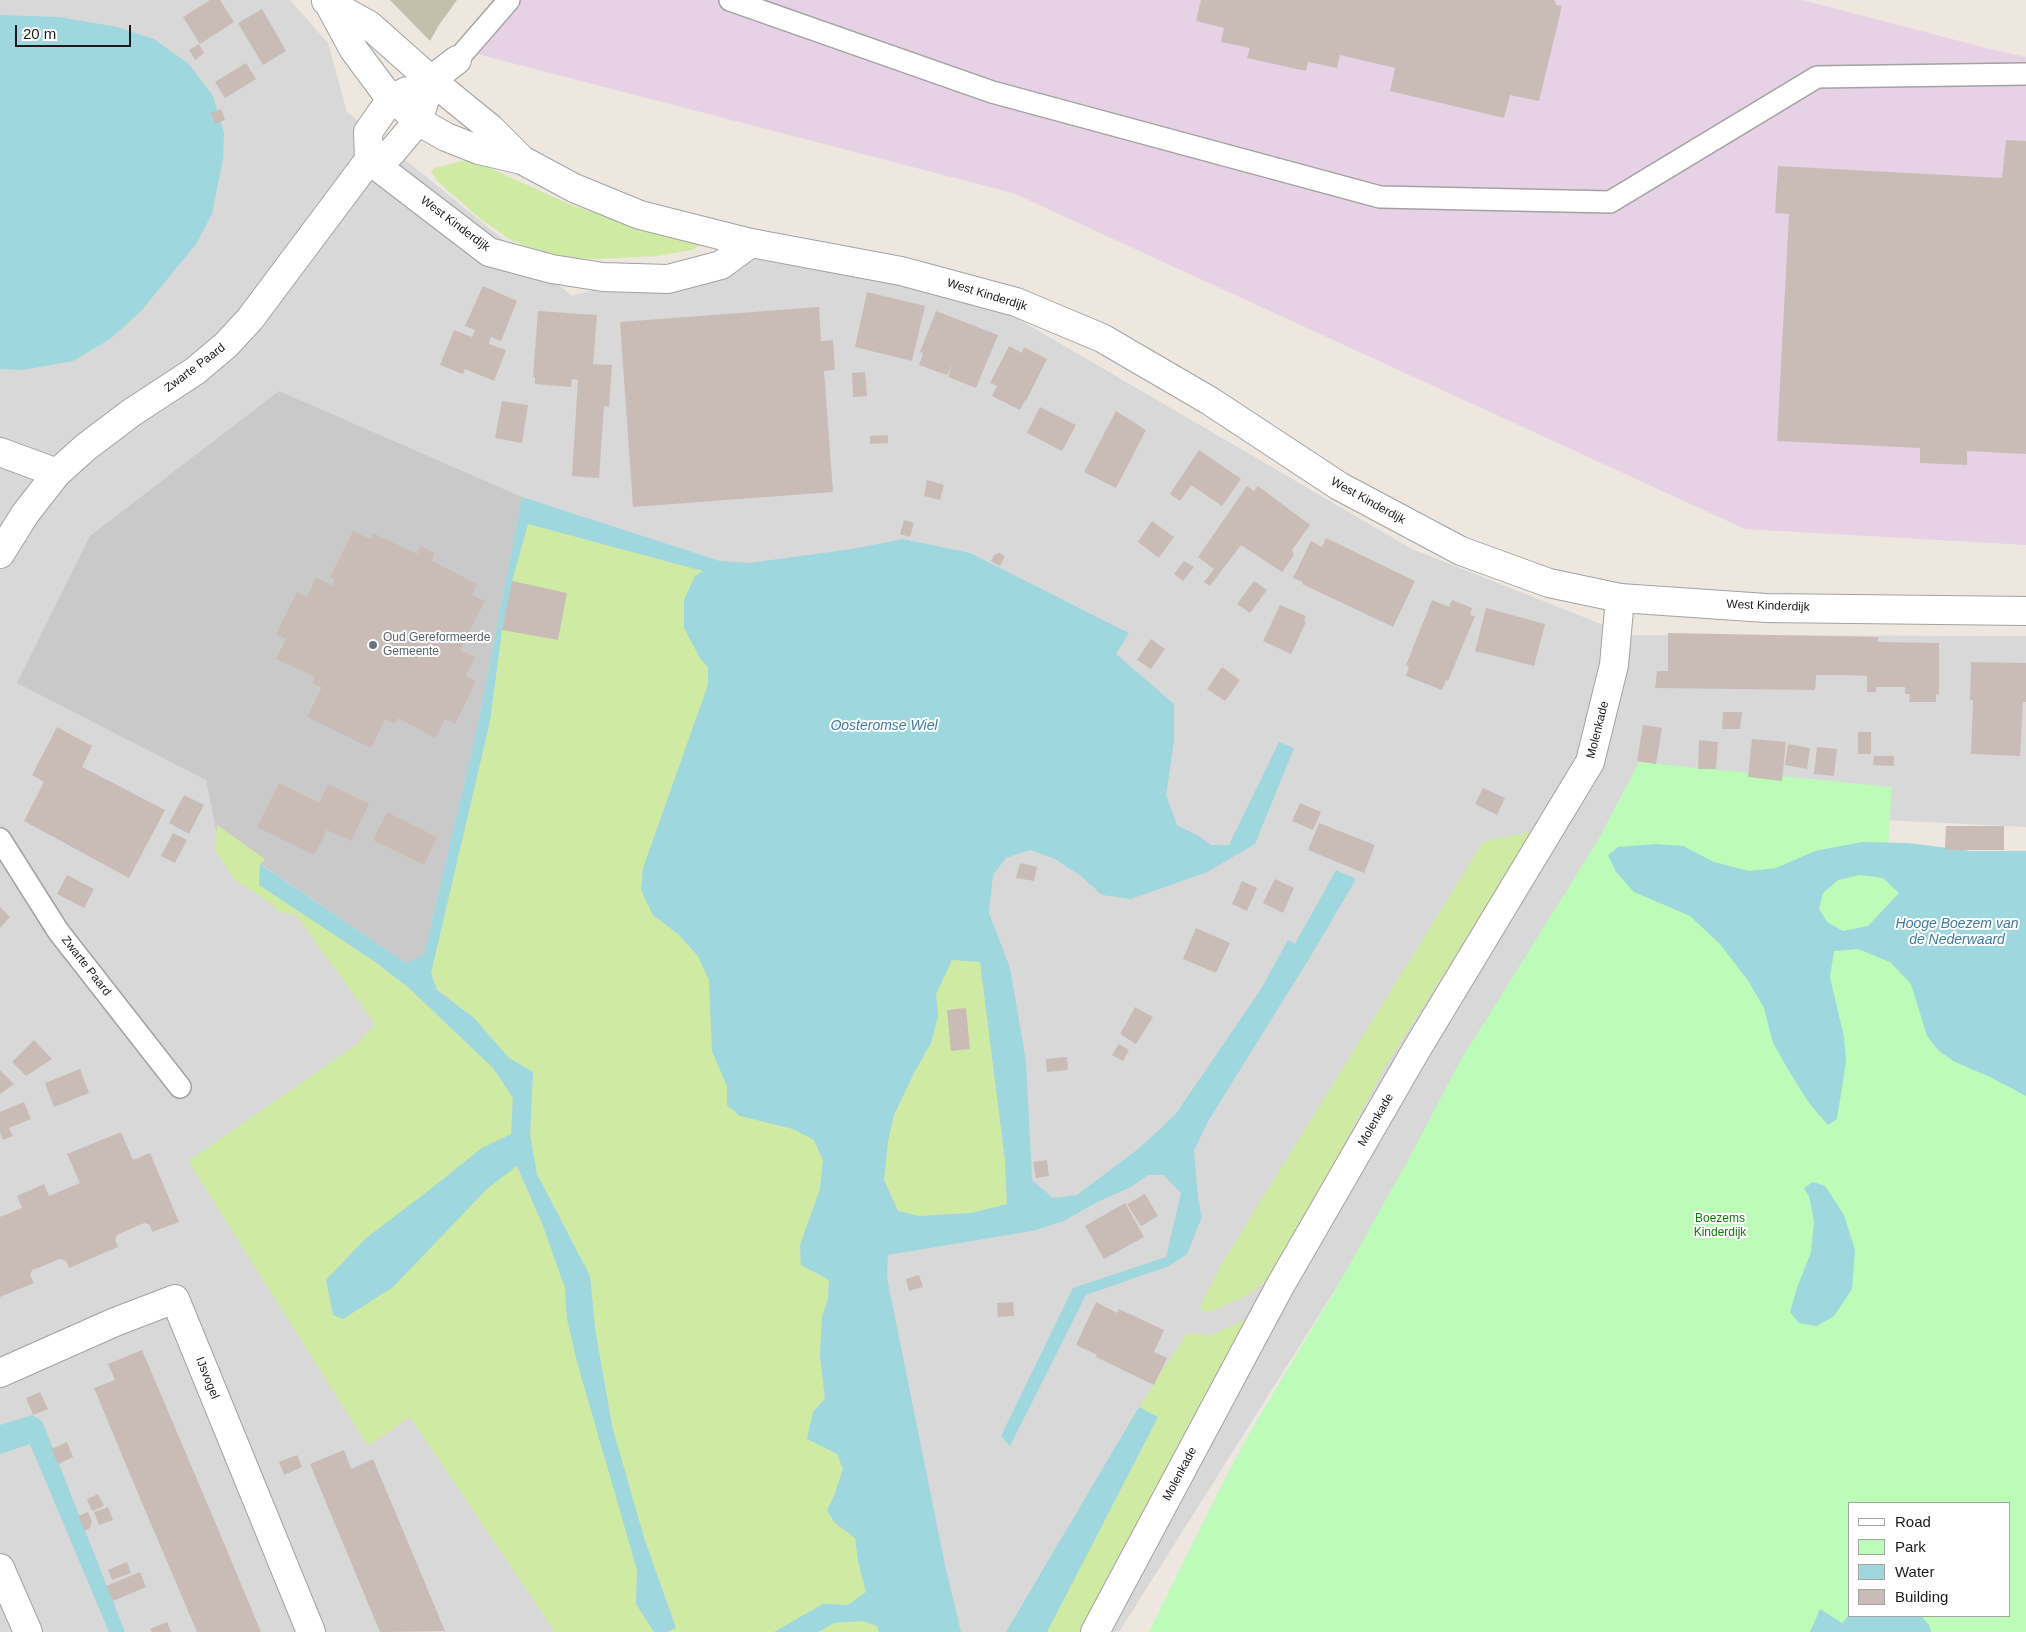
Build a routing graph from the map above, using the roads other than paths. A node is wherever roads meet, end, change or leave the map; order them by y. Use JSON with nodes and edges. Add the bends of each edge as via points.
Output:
{"nodes":[{"id":1,"x":509,"y":0,"type":"edge"},
{"id":2,"x":730,"y":0,"type":"edge"},
{"id":3,"x":327,"y":1,"type":"edge"},
{"id":4,"x":457,"y":60,"type":"joint"},
{"id":5,"x":2026,"y":74,"type":"edge"},
{"id":6,"x":431,"y":80,"type":"junction"},
{"id":7,"x":391,"y":98,"type":"junction"},
{"id":8,"x":418,"y":121,"type":"junction"},
{"id":9,"x":369,"y":160,"type":"junction"},
{"id":10,"x":522,"y":160,"type":"junction"},
{"id":11,"x":750,"y":243,"type":"junction"},
{"id":12,"x":0,"y":452,"type":"edge"},
{"id":13,"x":57,"y":473,"type":"junction"},
{"id":14,"x":0,"y":554,"type":"edge"},
{"id":15,"x":1620,"y":598,"type":"junction"},
{"id":16,"x":2026,"y":611,"type":"edge"},
{"id":17,"x":0,"y":840,"type":"edge"},
{"id":18,"x":180,"y":1087,"type":"dead end"},
{"id":19,"x":0,"y":1374,"type":"edge"},
{"id":20,"x":0,"y":1568,"type":"edge"},
{"id":21,"x":28,"y":1632,"type":"edge"},
{"id":22,"x":311,"y":1632,"type":"edge"},
{"id":23,"x":1095,"y":1632,"type":"edge"}],
"edges":[{"from":1,"to":4,"type":"lane"},
{"from":2,"to":5,"type":"lane","via":[[992,92],[1380,197],[1610,202],[1816,76]]},
{"from":3,"to":6,"type":"street","name":"West Kinderdijk","via":[[369,24]]},
{"from":3,"to":7,"type":"street","name":"West Kinderdijk","via":[[354,50]]},
{"from":4,"to":6,"type":"street"},
{"from":6,"to":7,"type":"street"},
{"from":6,"to":8,"type":"street"},
{"from":6,"to":10,"type":"street","name":"West Kinderdijk","via":[[490,128]]},
{"from":7,"to":8,"type":"street","name":"West Kinderdijk"},
{"from":7,"to":9,"type":"street","via":[[368,132]]},
{"from":8,"to":9,"type":"street","via":[[391,153]]},
{"from":8,"to":10,"type":"street","name":"West Kinderdijk","via":[[479,150]]},
{"from":9,"to":11,"type":"street","name":"West Kinderdijk","via":[[490,252],[552,270],[603,277],[668,279],[722,264]]},
{"from":9,"to":13,"type":"street","name":"Zwarte Paard","via":[[250,319],[226,345],[195,371],[86,447]]},
{"from":10,"to":11,"type":"street","name":"West Kinderdijk","via":[[574,188],[640,215]]},
{"from":11,"to":15,"type":"street","name":"West Kinderdijk","via":[[901,271],[1016,302],[1102,338],[1210,401],[1339,486],[1461,551],[1549,583]]},
{"from":12,"to":13,"type":"street"},
{"from":13,"to":14,"type":"street","name":"Zwarte Paard","via":[[24,514]]},
{"from":15,"to":16,"type":"street","name":"West Kinderdijk","via":[[1766,608]]},
{"from":15,"to":23,"type":"street","name":"Molenkade","via":[[1614,665],[1590,762],[1415,1052],[1280,1286]]},
{"from":17,"to":18,"type":"lane","name":"Zwarte Paard","via":[[58,931]]},
{"from":19,"to":22,"type":"street","name":"IJsvogel","via":[[175,1299]]},
{"from":20,"to":21,"type":"street"}]}
